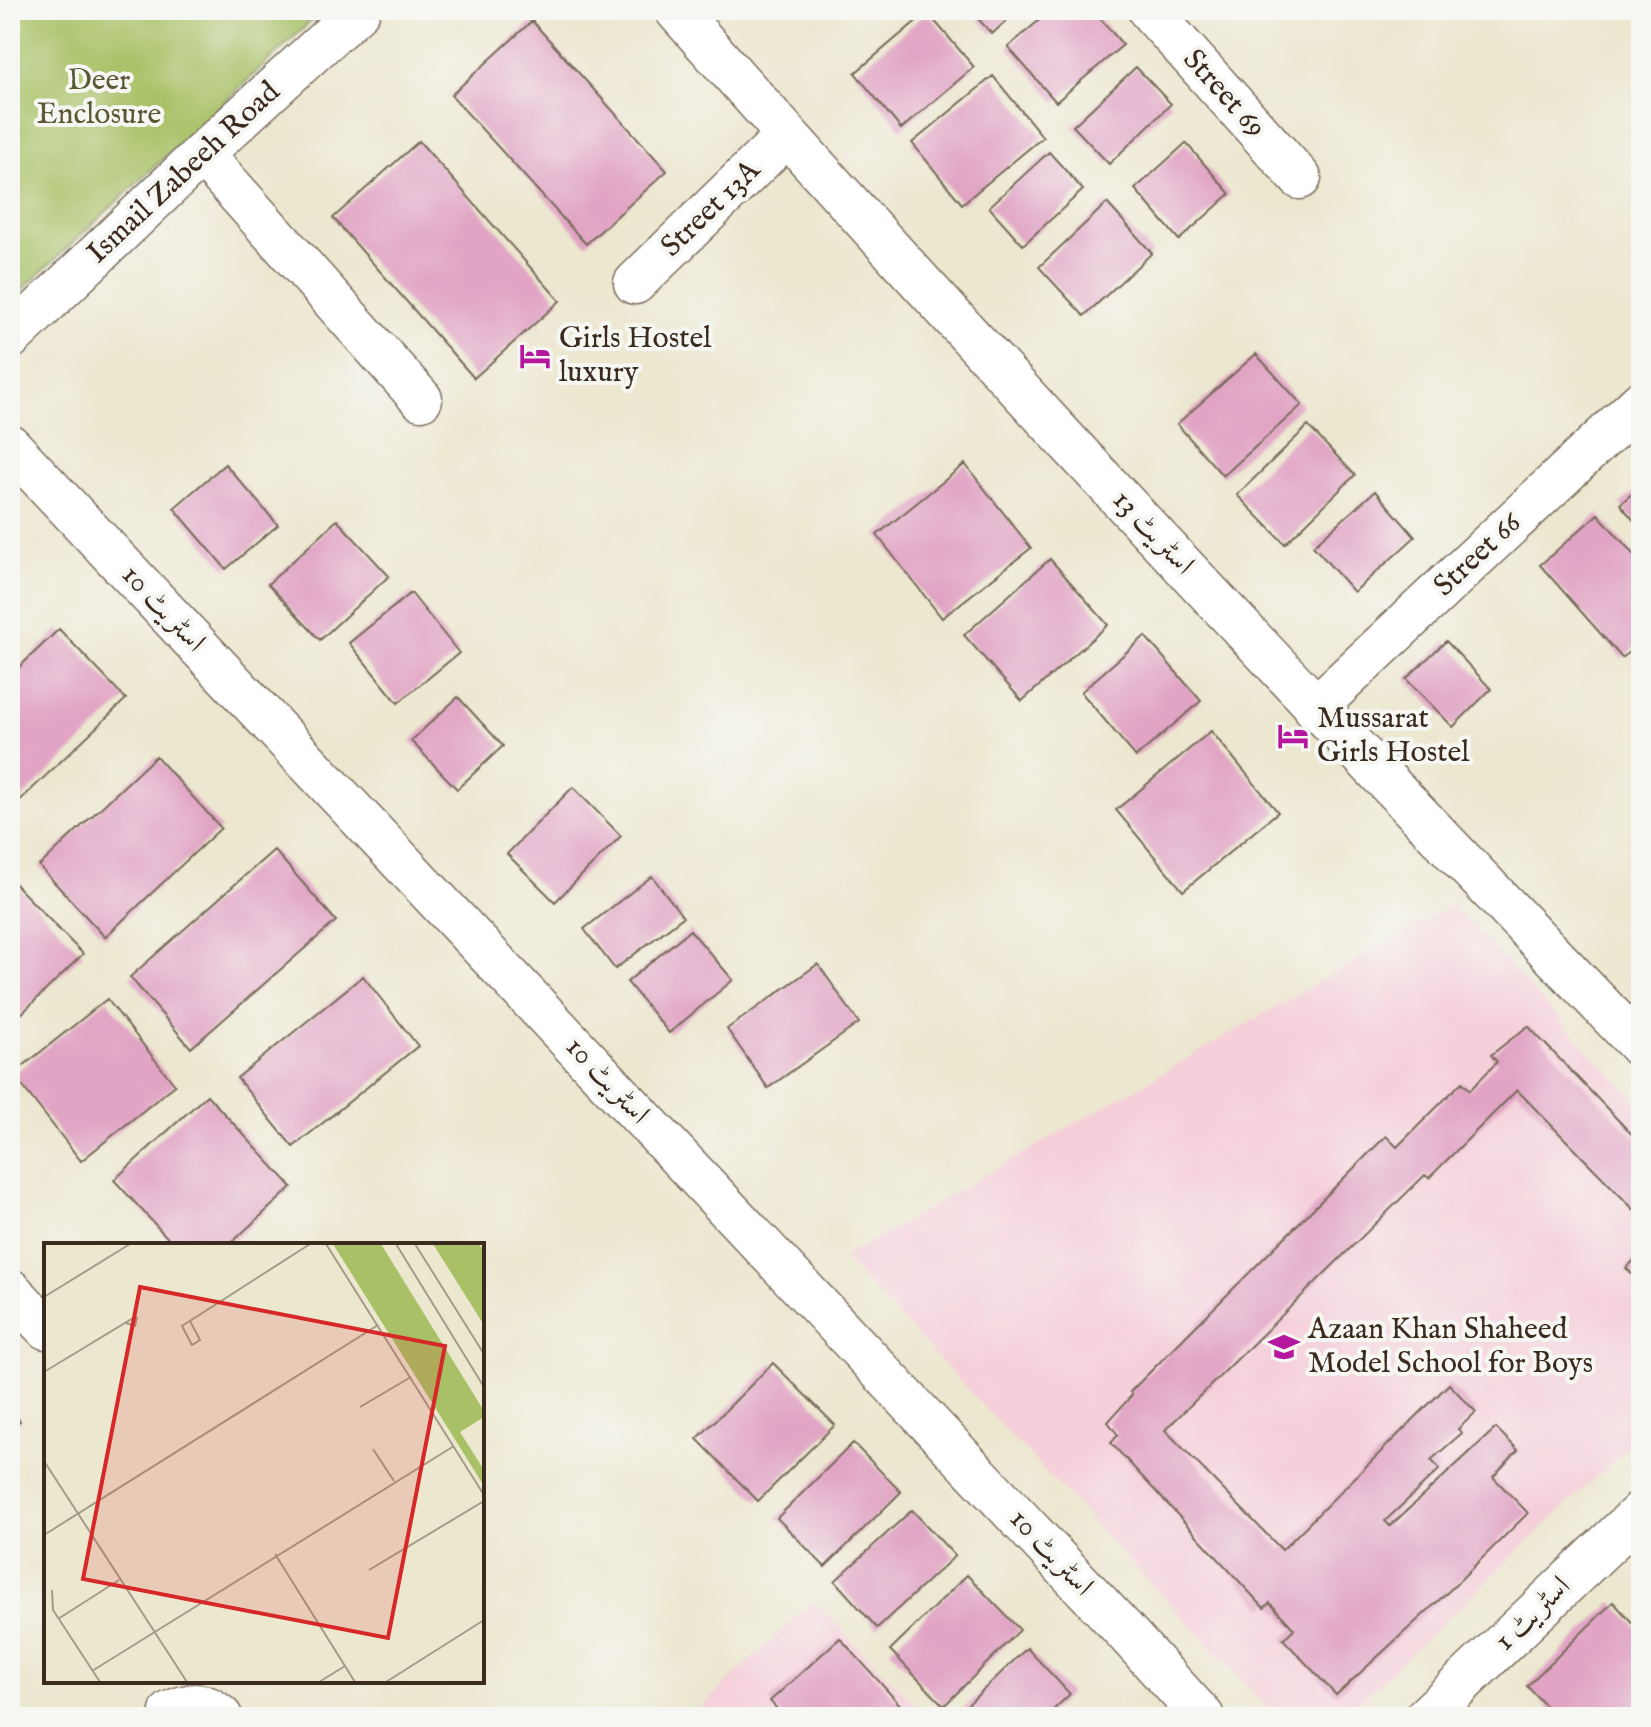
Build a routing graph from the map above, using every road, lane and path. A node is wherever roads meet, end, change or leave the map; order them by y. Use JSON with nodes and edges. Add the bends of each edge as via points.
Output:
{"nodes":[{"id":1,"x":359,"y":10,"type":"edge"},
{"id":2,"x":676,"y":10,"type":"edge"},
{"id":3,"x":1149,"y":10,"type":"edge"},
{"id":4,"x":787,"y":135,"type":"junction"},
{"id":5,"x":202,"y":154,"type":"junction"},
{"id":6,"x":1300,"y":178,"type":"dead end"},
{"id":7,"x":635,"y":283,"type":"dead end"},
{"id":8,"x":10,"y":338,"type":"edge"},
{"id":9,"x":421,"y":399,"type":"dead end"},
{"id":10,"x":1641,"y":402,"type":"edge"},
{"id":11,"x":10,"y":446,"type":"edge"},
{"id":12,"x":1315,"y":708,"type":"junction"},
{"id":13,"x":1641,"y":1047,"type":"edge"},
{"id":14,"x":10,"y":1290,"type":"edge"},
{"id":15,"x":44,"y":1326,"type":"edge"},
{"id":16,"x":1634,"y":1532,"type":"edge"},
{"id":17,"x":170,"y":1717,"type":"edge"},
{"id":18,"x":221,"y":1717,"type":"edge"},
{"id":19,"x":1203,"y":1717,"type":"edge"},
{"id":20,"x":1426,"y":1717,"type":"edge"}],
"edges":[{"from":1,"to":5,"type":"street","name":"Ismail Zabeeh Road"},
{"from":2,"to":4,"type":"street","name":"اسٹریٹ 13"},
{"from":3,"to":6,"type":"street","name":"Street 69"},
{"from":4,"to":7,"type":"street","name":"Street 13A"},
{"from":4,"to":12,"type":"street","name":"اسٹریٹ 13"},
{"from":5,"to":8,"type":"street","name":"Ismail Zabeeh Road"},
{"from":5,"to":9,"type":"street"},
{"from":10,"to":12,"type":"street","name":"Street 66"},
{"from":11,"to":19,"type":"street","name":"اسٹریٹ 10"},
{"from":12,"to":13,"type":"street","name":"اسٹریٹ 13"},
{"from":14,"to":15,"type":"street"},
{"from":16,"to":20,"type":"street","name":"اسٹریٹ 1"},
{"from":17,"to":18,"type":"street","via":[[190,1704],[205,1705]]}]}
